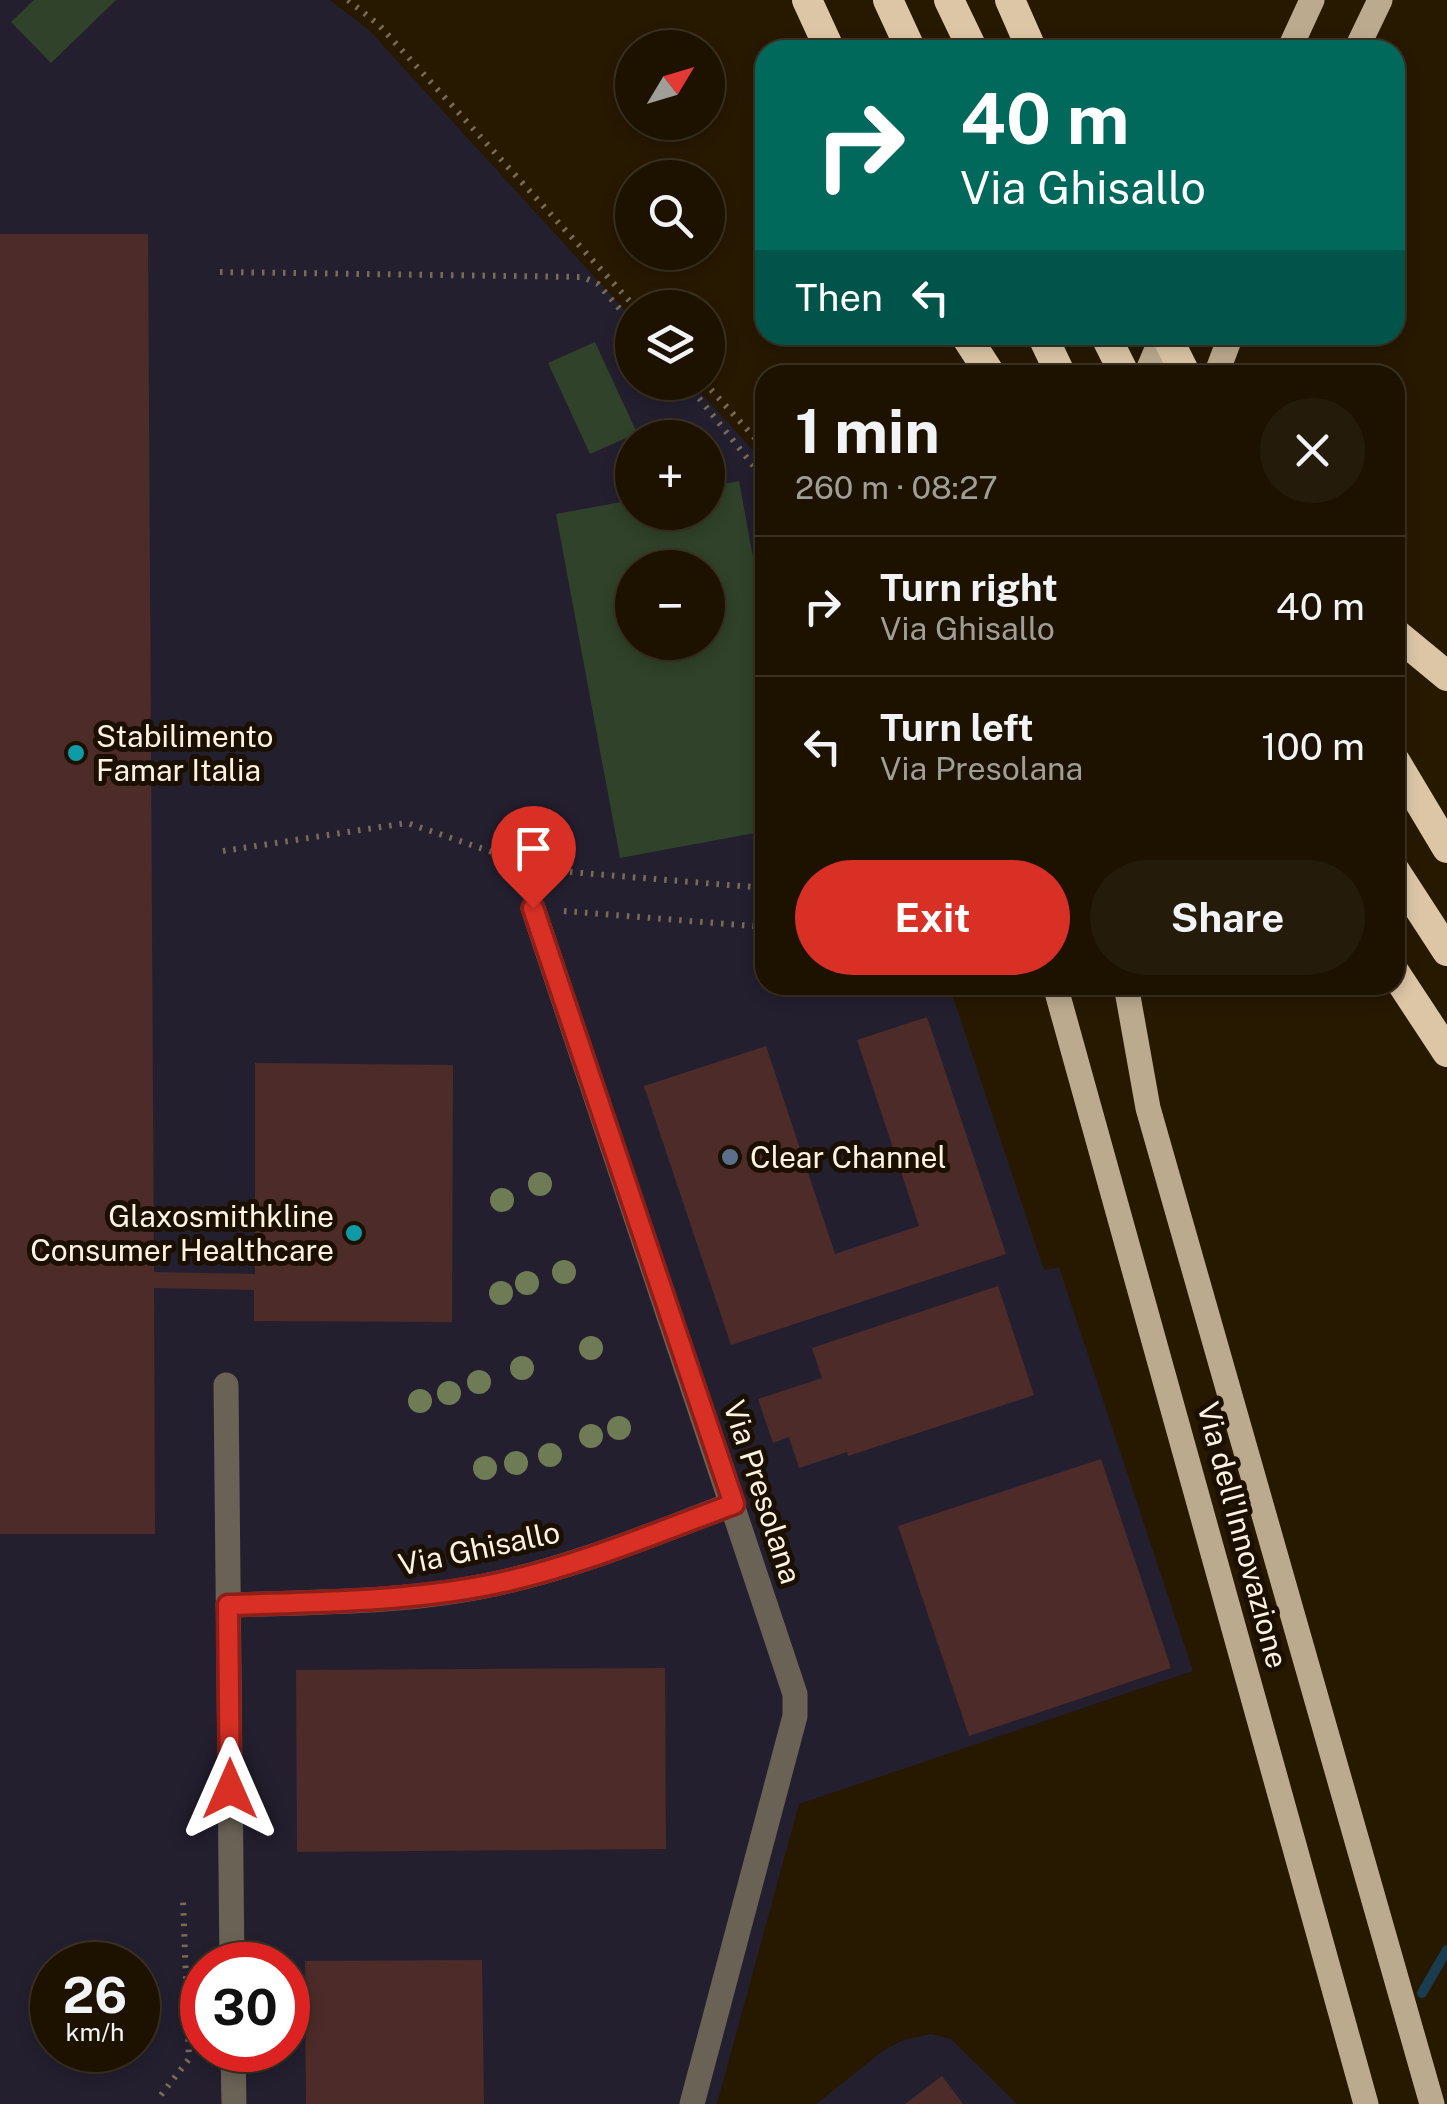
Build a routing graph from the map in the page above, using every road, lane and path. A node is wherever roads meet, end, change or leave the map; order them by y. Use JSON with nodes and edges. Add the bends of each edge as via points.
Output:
{"nodes":[{"id":1,"x":348,"y":0,"type":"edge"},
{"id":2,"x":807,"y":0,"type":"edge"},
{"id":3,"x":888,"y":0,"type":"edge"},
{"id":4,"x":949,"y":0,"type":"edge"},
{"id":5,"x":1010,"y":0,"type":"edge"},
{"id":6,"x":1312,"y":0,"type":"edge"},
{"id":7,"x":1380,"y":0,"type":"edge"},
{"id":8,"x":825,"y":40,"type":"edge"},
{"id":9,"x":906,"y":40,"type":"edge"},
{"id":10,"x":967,"y":40,"type":"edge"},
{"id":11,"x":1028,"y":40,"type":"edge"},
{"id":12,"x":1294,"y":40,"type":"edge"},
{"id":13,"x":1361,"y":40,"type":"edge"},
{"id":14,"x":220,"y":272,"type":"dead end"},
{"id":15,"x":620,"y":290,"type":"edge"},
{"id":16,"x":615,"y":304,"type":"edge"},
{"id":17,"x":701,"y":400,"type":"edge"},
{"id":18,"x":720,"y":400,"type":"edge"},
{"id":19,"x":755,"y":438,"type":"edge"},
{"id":20,"x":755,"y":468,"type":"edge"},
{"id":21,"x":1405,"y":642,"type":"edge"},
{"id":22,"x":1447,"y":676,"type":"edge"},
{"id":23,"x":1405,"y":778,"type":"edge"},
{"id":24,"x":1447,"y":848,"type":"edge"},
{"id":25,"x":223,"y":852,"type":"dead end"},
{"id":26,"x":1405,"y":886,"type":"edge"},
{"id":27,"x":755,"y":887,"type":"edge"},
{"id":28,"x":533,"y":908,"type":"joint"},
{"id":29,"x":755,"y":926,"type":"edge"},
{"id":30,"x":1447,"y":952,"type":"edge"},
{"id":31,"x":1405,"y":992,"type":"edge"},
{"id":32,"x":1057,"y":995,"type":"edge"},
{"id":33,"x":1128,"y":995,"type":"edge"},
{"id":34,"x":1447,"y":1053,"type":"edge"},
{"id":35,"x":226,"y":1385,"type":"dead end"},
{"id":36,"x":734,"y":1504,"type":"junction"},
{"id":37,"x":228,"y":1605,"type":"junction"},
{"id":38,"x":183,"y":1900,"type":"dead end"},
{"id":39,"x":232,"y":1942,"type":"edge"},
{"id":40,"x":233,"y":2072,"type":"edge"},
{"id":41,"x":161,"y":2096,"type":"dead end"},
{"id":42,"x":234,"y":2104,"type":"edge"},
{"id":43,"x":692,"y":2104,"type":"edge"},
{"id":44,"x":1366,"y":2104,"type":"edge"},
{"id":45,"x":1432,"y":2104,"type":"edge"}],
"edges":[{"from":1,"to":15,"type":"path"},
{"from":2,"to":8,"type":"highway"},
{"from":3,"to":9,"type":"highway"},
{"from":4,"to":10,"type":"highway"},
{"from":5,"to":11,"type":"highway"},
{"from":6,"to":12,"type":"main road"},
{"from":7,"to":13,"type":"main road"},
{"from":14,"to":16,"type":"path","via":[[583,277]]},
{"from":17,"to":20,"type":"path"},
{"from":18,"to":19,"type":"path"},
{"from":21,"to":22,"type":"highway"},
{"from":23,"to":24,"type":"highway"},
{"from":25,"to":27,"type":"path","via":[[407,824],[545,870]]},
{"from":26,"to":30,"type":"highway"},
{"from":28,"to":29,"type":"path"},
{"from":28,"to":36,"type":"street","name":"Via Presolana"},
{"from":31,"to":34,"type":"highway"},
{"from":32,"to":44,"type":"main road","name":"Via dell'Innovazione"},
{"from":33,"to":45,"type":"main road","name":"Via dell'Innovazione","via":[[1148,1108]]},
{"from":35,"to":37,"type":"street"},
{"from":36,"to":37,"type":"street","name":"Via Ghisallo","via":[[495,1584],[406,1598]]},
{"from":36,"to":43,"type":"street","name":"Via Presolana","via":[[796,1694],[795,1716]]},
{"from":37,"to":39,"type":"street"},
{"from":38,"to":41,"type":"path","via":[[189,2059]]},
{"from":40,"to":42,"type":"street"}]}
